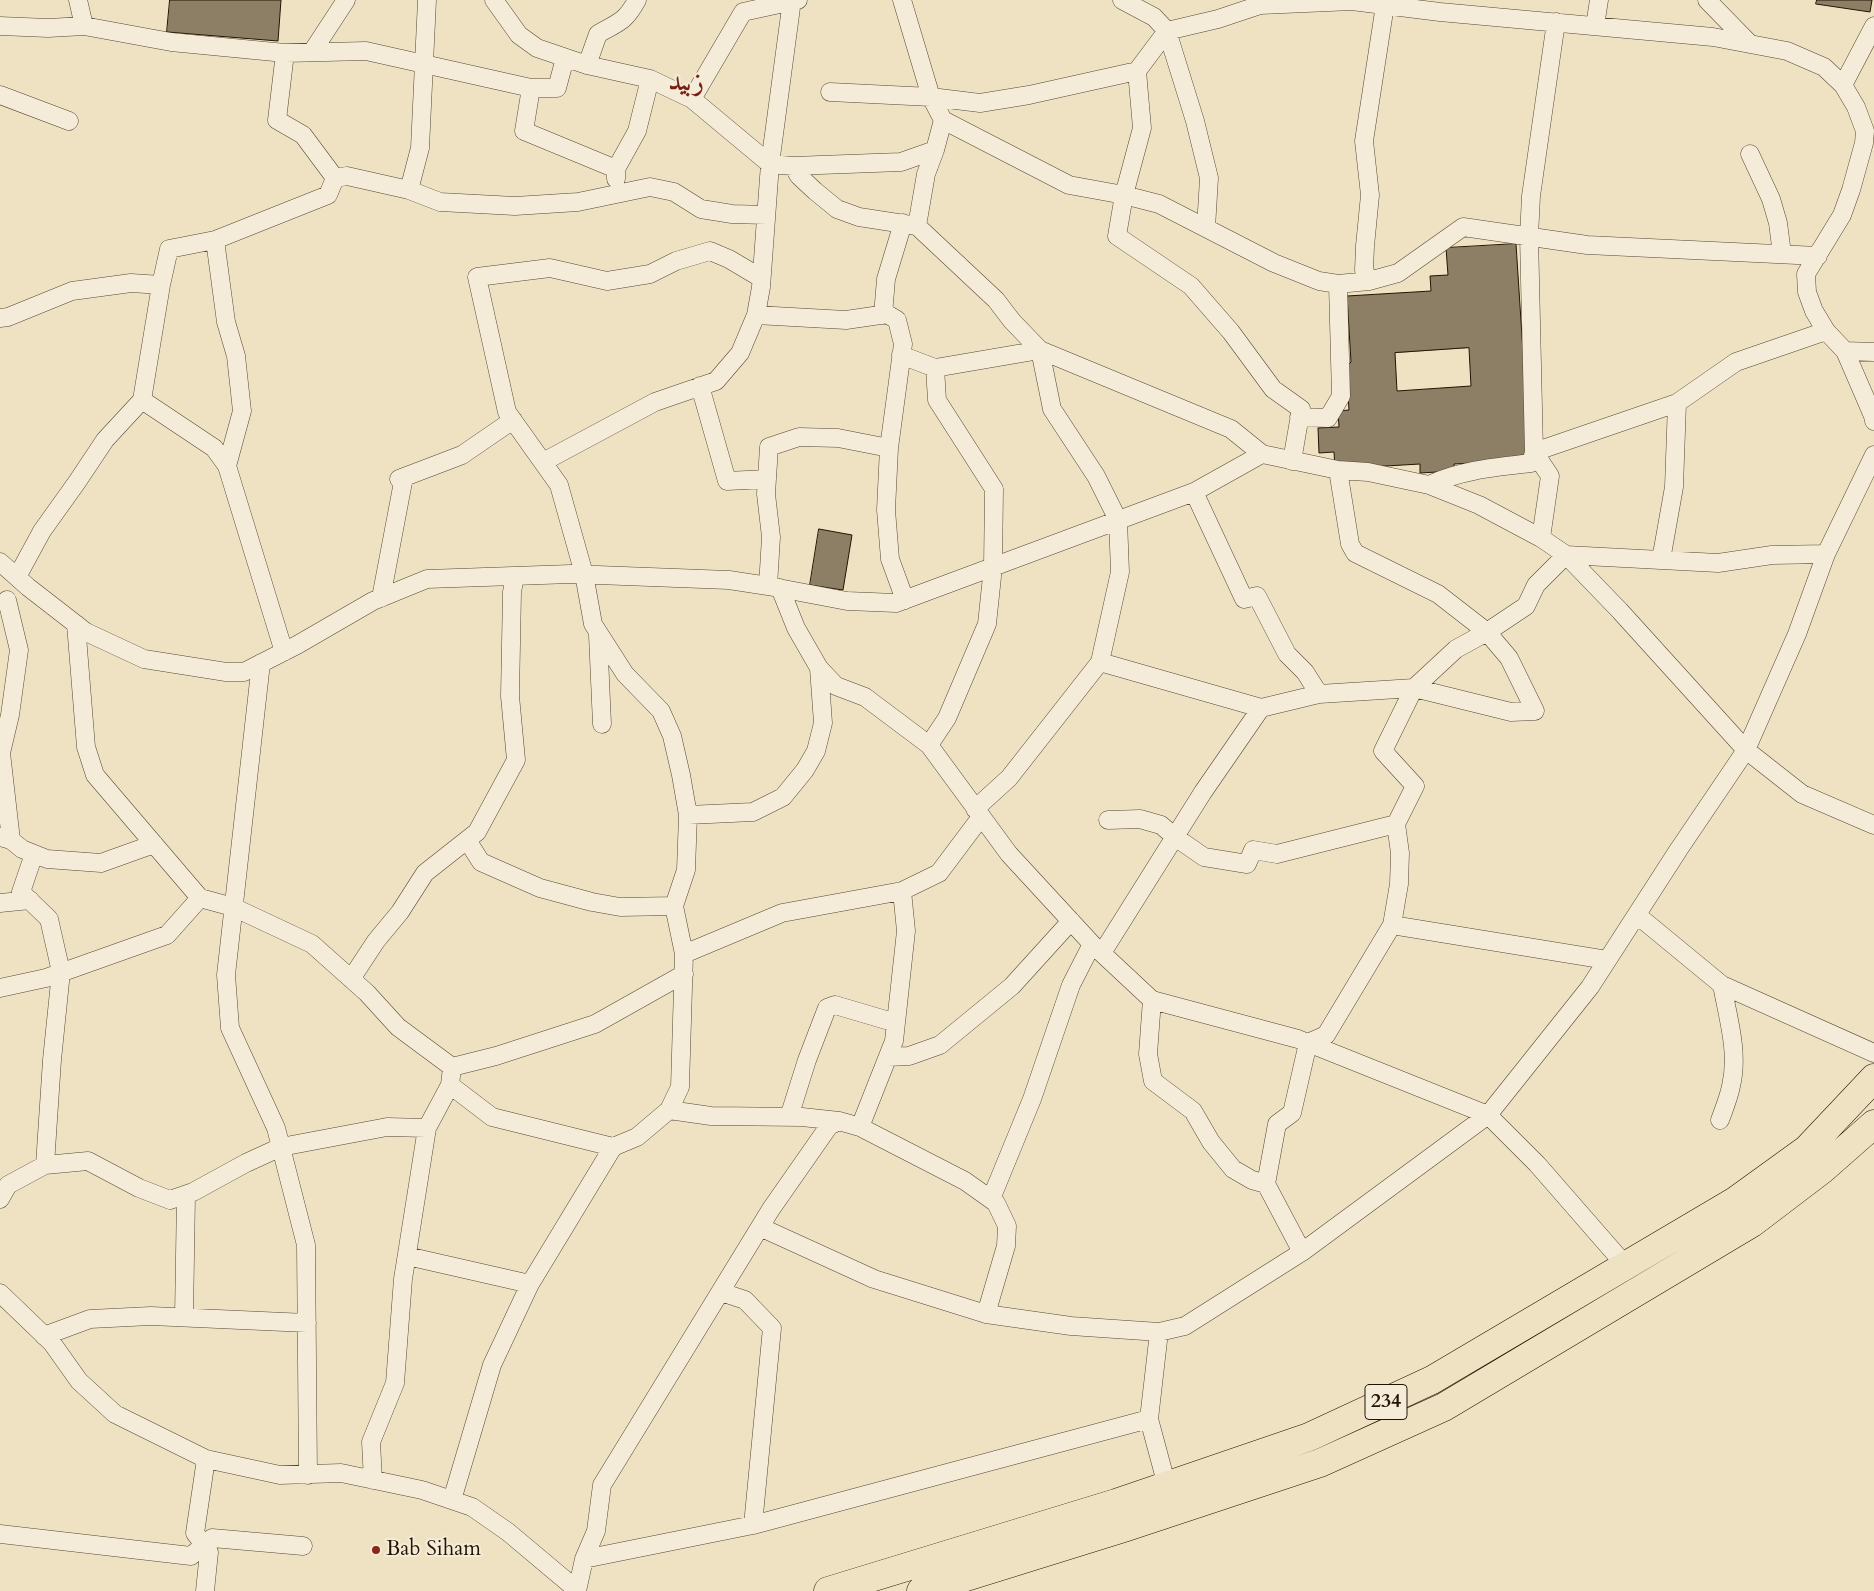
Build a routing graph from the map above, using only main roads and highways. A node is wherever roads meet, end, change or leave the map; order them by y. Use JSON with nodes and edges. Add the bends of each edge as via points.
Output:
{"nodes":[{"id":1,"x":1874,"y":1078,"type":"edge"},
{"id":2,"x":1874,"y":1124,"type":"edge"},
{"id":3,"x":828,"y":1591,"type":"edge"},
{"id":4,"x":921,"y":1591,"type":"edge"}],
"edges":[{"from":1,"to":3,"type":"main road","number":"234","via":[[1807,1149],[1735,1201],[1432,1380],[1309,1438],[918,1565]]},
{"from":2,"to":4,"type":"main road","number":"234","via":[[1823,1169],[1752,1223],[1444,1407],[1320,1463]]}]}
